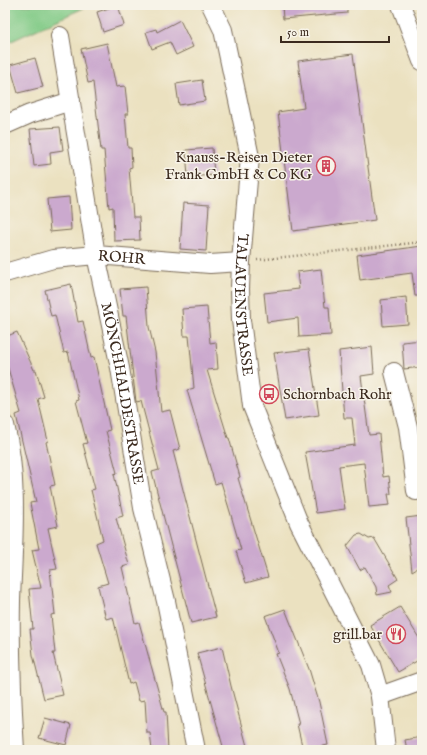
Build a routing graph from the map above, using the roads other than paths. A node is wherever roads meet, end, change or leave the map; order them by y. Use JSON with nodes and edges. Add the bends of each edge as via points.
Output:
{"nodes":[{"id":1,"x":211,"y":5,"type":"edge"},
{"id":2,"x":401,"y":5,"type":"edge"},
{"id":3,"x":60,"y":36,"type":"dead end"},
{"id":4,"x":422,"y":61,"type":"edge"},
{"id":5,"x":71,"y":101,"type":"junction"},
{"id":6,"x":5,"y":124,"type":"edge"},
{"id":7,"x":96,"y":255,"type":"junction"},
{"id":8,"x":241,"y":262,"type":"junction"},
{"id":9,"x":5,"y":273,"type":"edge"},
{"id":10,"x":394,"y":372,"type":"dead end"},
{"id":11,"x":5,"y":425,"type":"edge"},
{"id":12,"x":415,"y":427,"type":"edge"},
{"id":13,"x":416,"y":491,"type":"dead end"},
{"id":14,"x":10,"y":506,"type":"edge"},
{"id":15,"x":422,"y":681,"type":"edge"},
{"id":16,"x":380,"y":696,"type":"junction"},
{"id":17,"x":15,"y":750,"type":"edge"},
{"id":18,"x":196,"y":750,"type":"edge"},
{"id":19,"x":386,"y":750,"type":"edge"}],
"edges":[{"from":1,"to":8,"type":"street","name":"TALAUENSTRASSE","via":[[223,30],[250,157]]},
{"from":2,"to":4,"type":"street"},
{"from":3,"to":5,"type":"street","name":"MÖNCHHALDESTRASSE"},
{"from":5,"to":6,"type":"street"},
{"from":5,"to":7,"type":"street","name":"MÖNCHHALDESTRASSE"},
{"from":7,"to":8,"type":"street","name":"ROHR","via":[[210,264]]},
{"from":7,"to":9,"type":"street","name":"ROHR","via":[[53,259]]},
{"from":7,"to":18,"type":"street","name":"MÖNCHHALDESTRASSE","via":[[120,368],[143,508],[166,601]]},
{"from":8,"to":16,"type":"street","name":"TALAUENSTRASSE","via":[[241,320],[252,406],[302,529],[371,665]]},
{"from":10,"to":12,"type":"street"},
{"from":11,"to":14,"type":"street","via":[[12,452]]},
{"from":12,"to":13,"type":"street"},
{"from":14,"to":17,"type":"street","via":[[10,665]]},
{"from":15,"to":16,"type":"street"},
{"from":16,"to":19,"type":"street","name":"TALAUENSTRASSE"}]}
